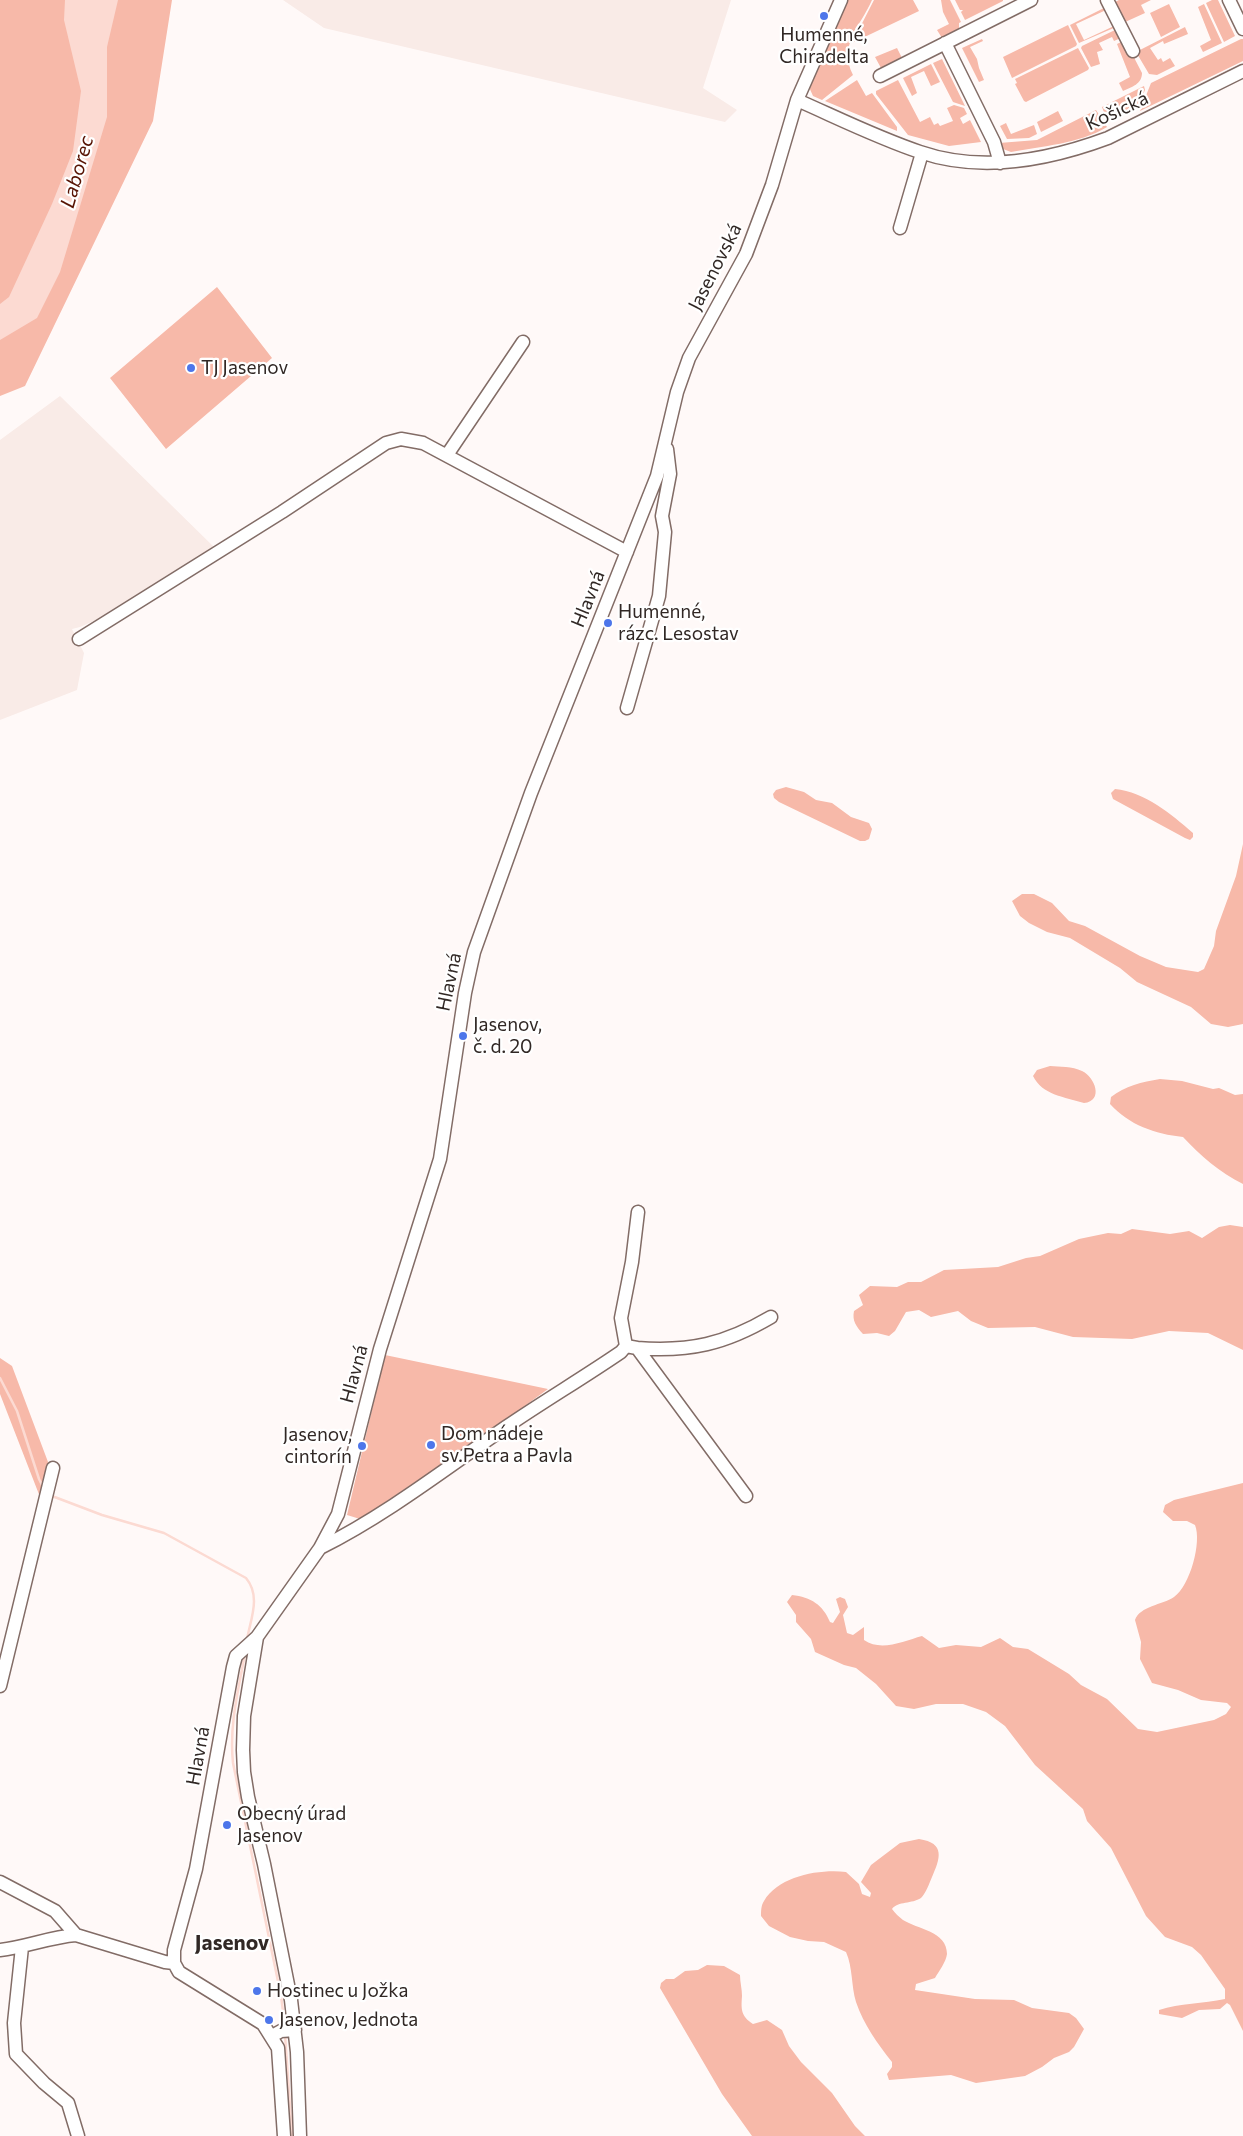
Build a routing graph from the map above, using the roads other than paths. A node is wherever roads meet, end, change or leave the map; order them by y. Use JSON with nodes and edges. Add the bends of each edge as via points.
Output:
{"nodes":[{"id":1,"x":841,"y":0,"type":"edge"},
{"id":2,"x":1031,"y":0,"type":"edge"},
{"id":3,"x":1106,"y":0,"type":"edge"},
{"id":4,"x":1229,"y":0,"type":"edge"},
{"id":5,"x":1243,"y":29,"type":"edge"},
{"id":6,"x":945,"y":43,"type":"junction"},
{"id":7,"x":1133,"y":51,"type":"dead end"},
{"id":8,"x":1243,"y":71,"type":"edge"},
{"id":9,"x":880,"y":76,"type":"dead end"},
{"id":10,"x":797,"y":100,"type":"junction"},
{"id":11,"x":922,"y":153,"type":"junction"},
{"id":12,"x":1000,"y":163,"type":"junction"},
{"id":13,"x":900,"y":228,"type":"dead end"},
{"id":14,"x":523,"y":342,"type":"dead end"},
{"id":15,"x":666,"y":444,"type":"junction"},
{"id":16,"x":447,"y":455,"type":"junction"},
{"id":17,"x":627,"y":552,"type":"junction"},
{"id":18,"x":622,"y":565,"type":"joint"},
{"id":19,"x":79,"y":639,"type":"dead end"},
{"id":20,"x":627,"y":708,"type":"dead end"},
{"id":21,"x":638,"y":1212,"type":"dead end"},
{"id":22,"x":771,"y":1317,"type":"dead end"},
{"id":23,"x":632,"y":1347,"type":"junction"},
{"id":24,"x":52,"y":1468,"type":"dead end"},
{"id":25,"x":746,"y":1496,"type":"dead end"},
{"id":26,"x":338,"y":1514,"type":"junction"},
{"id":27,"x":349,"y":1533,"type":"junction"},
{"id":28,"x":320,"y":1548,"type":"junction"},
{"id":29,"x":254,"y":1639,"type":"junction"},
{"id":30,"x":0,"y":1686,"type":"edge"},
{"id":31,"x":0,"y":1882,"type":"edge"},
{"id":32,"x":76,"y":1935,"type":"junction"},
{"id":33,"x":22,"y":1947,"type":"junction"},
{"id":34,"x":0,"y":1950,"type":"edge"},
{"id":35,"x":174,"y":1963,"type":"junction"},
{"id":36,"x":285,"y":2032,"type":"junction"},
{"id":37,"x":78,"y":2136,"type":"edge"},
{"id":38,"x":284,"y":2136,"type":"edge"},
{"id":39,"x":300,"y":2136,"type":"edge"}],
"edges":[{"from":1,"to":10,"type":"street","name":"Jasenovská"},
{"from":2,"to":6,"type":"street"},
{"from":3,"to":7,"type":"street"},
{"from":4,"to":5,"type":"street"},
{"from":6,"to":9,"type":"street"},
{"from":6,"to":12,"type":"street","via":[[994,142]]},
{"from":8,"to":12,"type":"street","name":"Košická","via":[[1094,143]]},
{"from":10,"to":11,"type":"street","name":"Košická"},
{"from":10,"to":15,"type":"street","name":"Jasenovská","via":[[772,185],[746,254],[689,358],[677,392]]},
{"from":11,"to":12,"type":"street","name":"Košická","via":[[964,161]]},
{"from":11,"to":13,"type":"street"},
{"from":14,"to":16,"type":"street"},
{"from":15,"to":17,"type":"street","name":"Jasenovská"},
{"from":15,"to":20,"type":"street","via":[[670,474],[662,516],[665,532],[659,596]]},
{"from":16,"to":17,"type":"street"},
{"from":16,"to":19,"type":"street","via":[[423,443],[402,439],[386,443]]},
{"from":17,"to":18,"type":"street","name":"Jasenovská"},
{"from":18,"to":26,"type":"street","name":"Hlavná","via":[[531,793],[474,952],[464,993],[440,1159],[380,1349]]},
{"from":21,"to":23,"type":"street","via":[[621,1318]]},
{"from":22,"to":23,"type":"street","via":[[747,1331],[710,1343],[669,1350]]},
{"from":23,"to":25,"type":"street"},
{"from":23,"to":27,"type":"street"},
{"from":24,"to":30,"type":"street"},
{"from":26,"to":27,"type":"street","via":[[338,1526]]},
{"from":26,"to":28,"type":"street","name":"Hlavná"},
{"from":27,"to":28,"type":"street"},
{"from":28,"to":29,"type":"street","name":"Hlavná"},
{"from":29,"to":35,"type":"street","name":"Hlavná","via":[[240,1653],[233,1668],[196,1870],[174,1950]]},
{"from":29,"to":36,"type":"street","via":[[242,1750],[248,1797],[279,1939]]},
{"from":31,"to":32,"type":"street","via":[[55,1911]]},
{"from":32,"to":33,"type":"street","via":[[59,1936]]},
{"from":32,"to":35,"type":"street"},
{"from":33,"to":34,"type":"street"},
{"from":33,"to":37,"type":"street","via":[[14,2023],[16,2054],[68,2103]]},
{"from":35,"to":36,"type":"street","via":[[180,1972],[263,2024]]},
{"from":36,"to":38,"type":"street","via":[[278,2048]]},
{"from":36,"to":39,"type":"street"}]}
